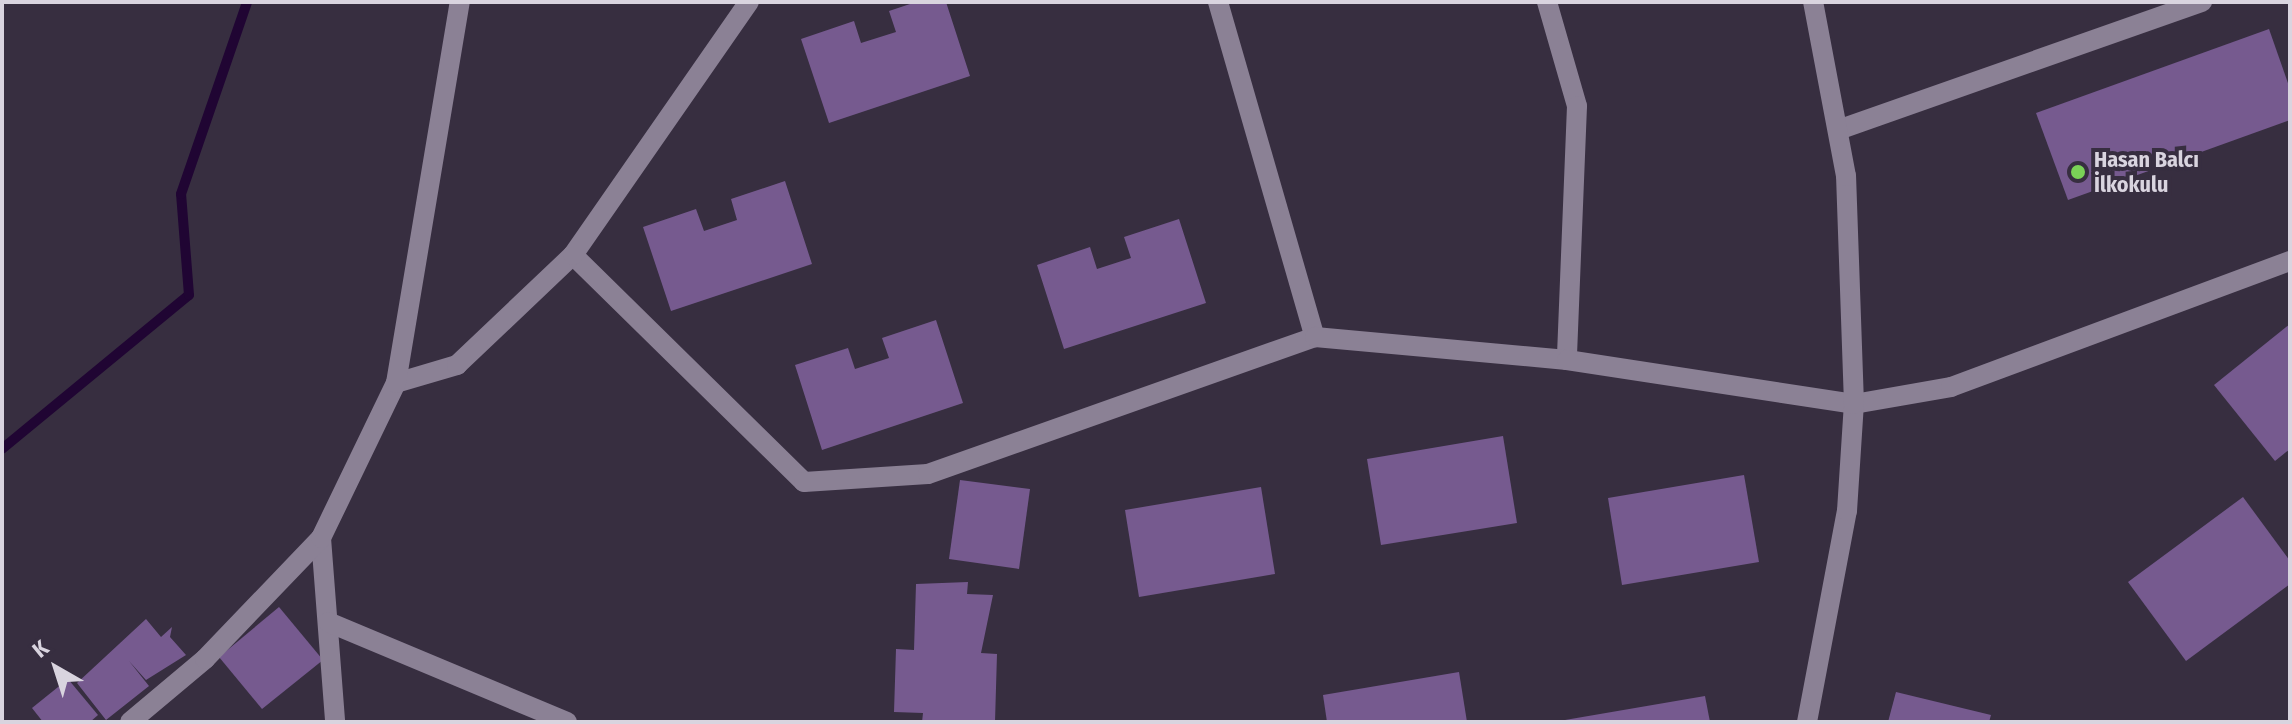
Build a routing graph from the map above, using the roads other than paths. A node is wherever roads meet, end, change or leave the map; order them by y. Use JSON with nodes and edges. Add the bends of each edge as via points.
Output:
{"nodes":[{"id":1,"x":460,"y":2,"type":"edge"},
{"id":2,"x":749,"y":2,"type":"edge"},
{"id":3,"x":1218,"y":2,"type":"edge"},
{"id":4,"x":1547,"y":2,"type":"edge"},
{"id":5,"x":1813,"y":2,"type":"edge"},
{"id":6,"x":2202,"y":2,"type":"edge"},
{"id":7,"x":1838,"y":130,"type":"junction"},
{"id":8,"x":573,"y":255,"type":"junction"},
{"id":9,"x":2290,"y":261,"type":"edge"},
{"id":10,"x":1315,"y":337,"type":"junction"},
{"id":11,"x":1567,"y":360,"type":"junction"},
{"id":12,"x":396,"y":383,"type":"junction"},
{"id":13,"x":1854,"y":404,"type":"junction"},
{"id":14,"x":321,"y":538,"type":"junction"},
{"id":15,"x":328,"y":622,"type":"junction"},
{"id":16,"x":130,"y":722,"type":"edge"},
{"id":17,"x":335,"y":722,"type":"edge"},
{"id":18,"x":567,"y":722,"type":"edge"},
{"id":19,"x":1807,"y":722,"type":"edge"}],
"edges":[{"from":1,"to":12,"type":"street"},
{"from":2,"to":8,"type":"street"},
{"from":3,"to":10,"type":"street"},
{"from":4,"to":11,"type":"street","via":[[1577,106]]},
{"from":5,"to":7,"type":"street"},
{"from":6,"to":7,"type":"street"},
{"from":7,"to":13,"type":"street"},
{"from":8,"to":10,"type":"street","via":[[804,482],[928,474]]},
{"from":8,"to":12,"type":"street","via":[[457,365]]},
{"from":9,"to":13,"type":"street","via":[[1951,387]]},
{"from":10,"to":11,"type":"street"},
{"from":11,"to":13,"type":"street"},
{"from":12,"to":14,"type":"street"},
{"from":13,"to":19,"type":"street","via":[[1847,511]]},
{"from":14,"to":15,"type":"street"},
{"from":14,"to":16,"type":"street","via":[[205,659]]},
{"from":15,"to":17,"type":"street"},
{"from":15,"to":18,"type":"street"}]}
